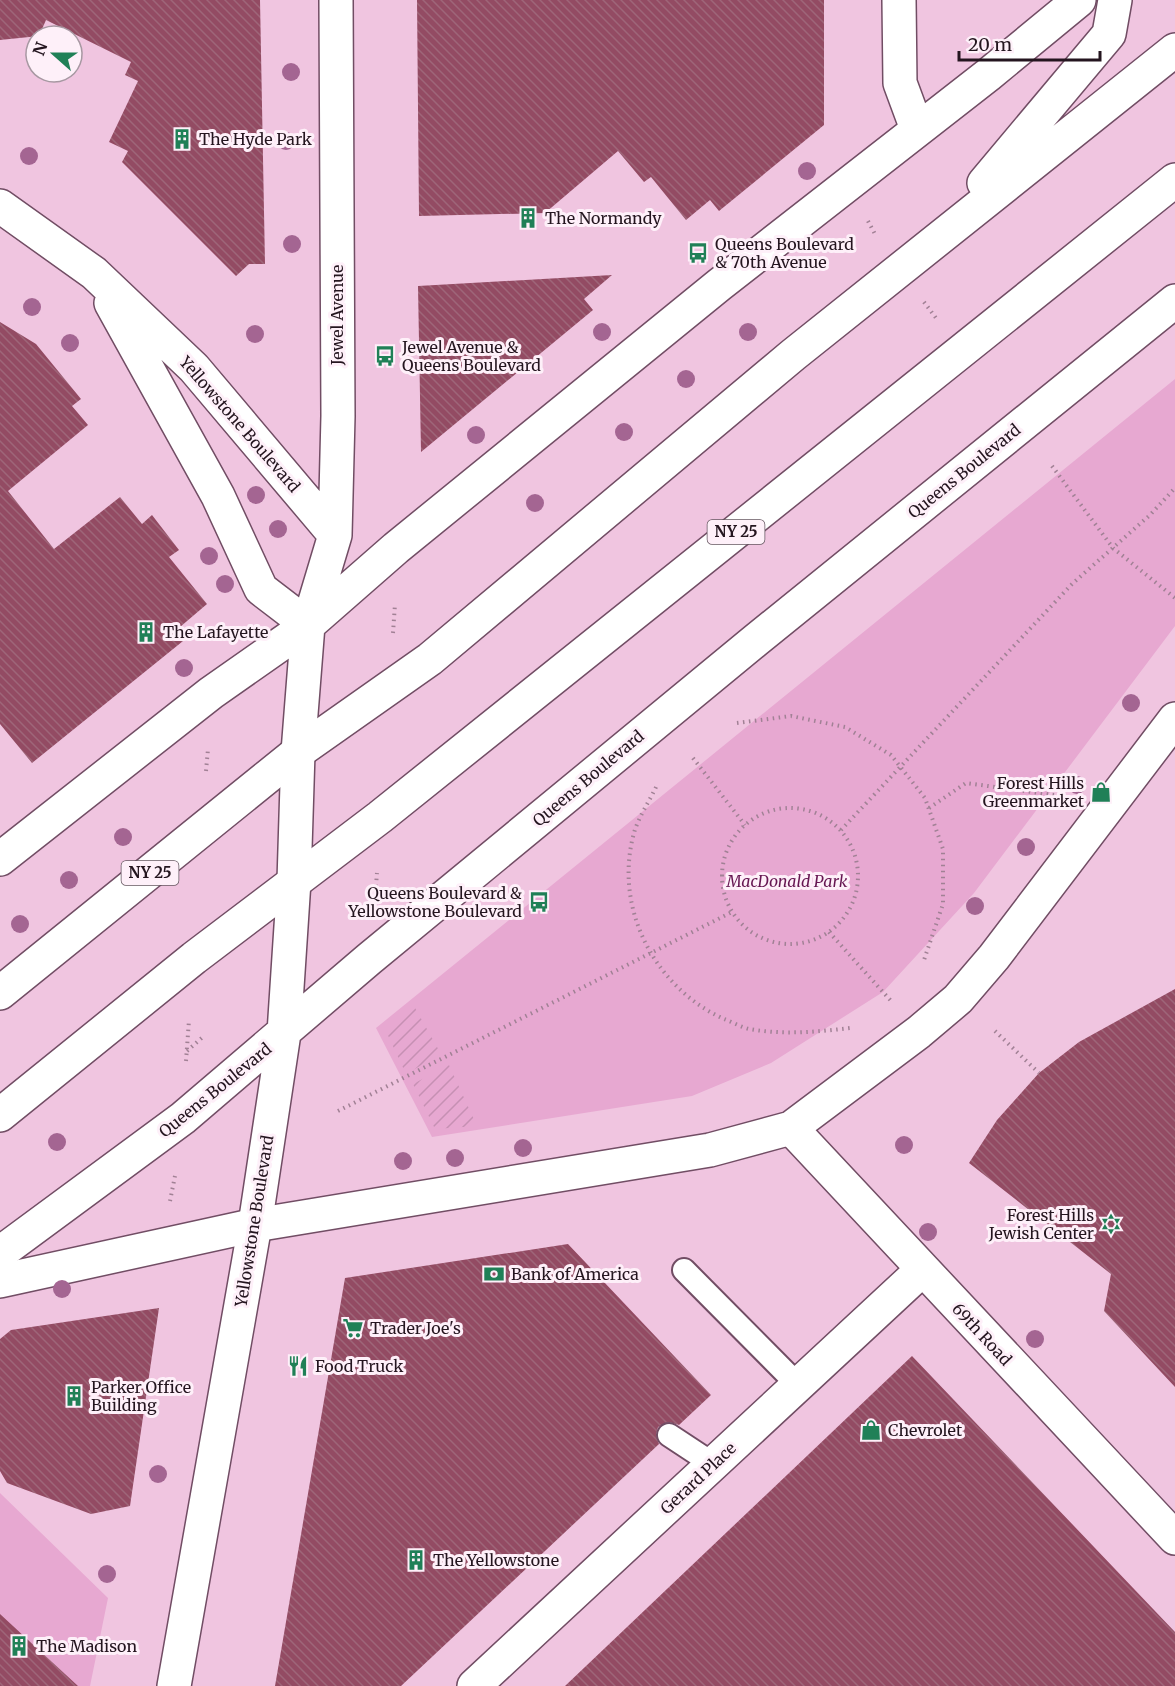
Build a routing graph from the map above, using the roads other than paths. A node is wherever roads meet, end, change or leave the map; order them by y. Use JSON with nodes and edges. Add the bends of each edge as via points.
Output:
{"nodes":[{"id":1,"x":336,"y":0,"type":"edge"},
{"id":2,"x":899,"y":0,"type":"edge"},
{"id":3,"x":1078,"y":0,"type":"edge"},
{"id":4,"x":1115,"y":0,"type":"edge"},
{"id":5,"x":1175,"y":50,"type":"edge"},
{"id":6,"x":917,"y":129,"type":"junction"},
{"id":7,"x":1175,"y":180,"type":"edge"},
{"id":8,"x":0,"y":206,"type":"edge"},
{"id":9,"x":939,"y":238,"type":"junction"},
{"id":10,"x":94,"y":273,"type":"junction"},
{"id":11,"x":1175,"y":301,"type":"edge"},
{"id":12,"x":335,"y":535,"type":"junction"},
{"id":13,"x":308,"y":625,"type":"junction"},
{"id":14,"x":1175,"y":719,"type":"edge"},
{"id":15,"x":298,"y":752,"type":"junction"},
{"id":16,"x":0,"y":859,"type":"edge"},
{"id":17,"x":294,"y":881,"type":"junction"},
{"id":18,"x":0,"y":993,"type":"edge"},
{"id":19,"x":284,"y":1033,"type":"junction"},
{"id":20,"x":0,"y":1115,"type":"edge"},
{"id":21,"x":791,"y":1128,"type":"junction"},
{"id":22,"x":255,"y":1225,"type":"junction"},
{"id":23,"x":0,"y":1253,"type":"edge"},
{"id":24,"x":684,"y":1270,"type":"dead end"},
{"id":25,"x":922,"y":1270,"type":"junction"},
{"id":26,"x":0,"y":1281,"type":"edge"},
{"id":27,"x":798,"y":1385,"type":"junction"},
{"id":28,"x":669,"y":1435,"type":"dead end"},
{"id":29,"x":713,"y":1464,"type":"junction"},
{"id":30,"x":1175,"y":1538,"type":"edge"},
{"id":31,"x":174,"y":1686,"type":"edge"},
{"id":32,"x":474,"y":1686,"type":"edge"}],
"edges":[{"from":1,"to":12,"type":"street","name":"Jewel Avenue"},
{"from":2,"to":6,"type":"street","via":[[900,83]]},
{"from":3,"to":6,"type":"street"},
{"from":4,"to":9,"type":"street","via":[[1110,34]]},
{"from":5,"to":9,"type":"street","number":"NY 25"},
{"from":6,"to":13,"type":"street","via":[[396,548]]},
{"from":7,"to":17,"type":"street","number":"NY 25","via":[[390,810]]},
{"from":8,"to":10,"type":"street","name":"Yellowstone Boulevard"},
{"from":9,"to":15,"type":"street","number":"NY 25","via":[[430,659]]},
{"from":10,"to":12,"type":"street","name":"Yellowstone Boulevard","via":[[194,368]]},
{"from":10,"to":13,"type":"street","via":[[218,496],[261,589]]},
{"from":11,"to":19,"type":"street","name":"Queens Boulevard","via":[[756,640],[369,958]]},
{"from":12,"to":13,"type":"street","name":"Jewel Avenue"},
{"from":13,"to":15,"type":"street","name":"Jewel Avenue"},
{"from":13,"to":16,"type":"street","via":[[212,693]]},
{"from":14,"to":21,"type":"street","via":[[958,999]]},
{"from":15,"to":17,"type":"street","name":"Yellowstone Boulevard"},
{"from":15,"to":18,"type":"street","number":"NY 25"},
{"from":17,"to":19,"type":"street","name":"Yellowstone Boulevard"},
{"from":17,"to":20,"type":"street","number":"NY 25"},
{"from":19,"to":22,"type":"street","name":"Yellowstone Boulevard"},
{"from":19,"to":23,"type":"street","name":"Queens Boulevard","via":[[183,1118]]},
{"from":21,"to":22,"type":"street","via":[[699,1152]]},
{"from":21,"to":25,"type":"street","name":"69th Road"},
{"from":22,"to":26,"type":"street"},
{"from":22,"to":31,"type":"street","name":"Yellowstone Boulevard"},
{"from":24,"to":27,"type":"lane"},
{"from":25,"to":27,"type":"street","name":"Gerard Place"},
{"from":25,"to":30,"type":"street","name":"69th Road"},
{"from":27,"to":29,"type":"street","name":"Gerard Place"},
{"from":28,"to":29,"type":"lane"},
{"from":29,"to":32,"type":"street","name":"Gerard Place"}]}
